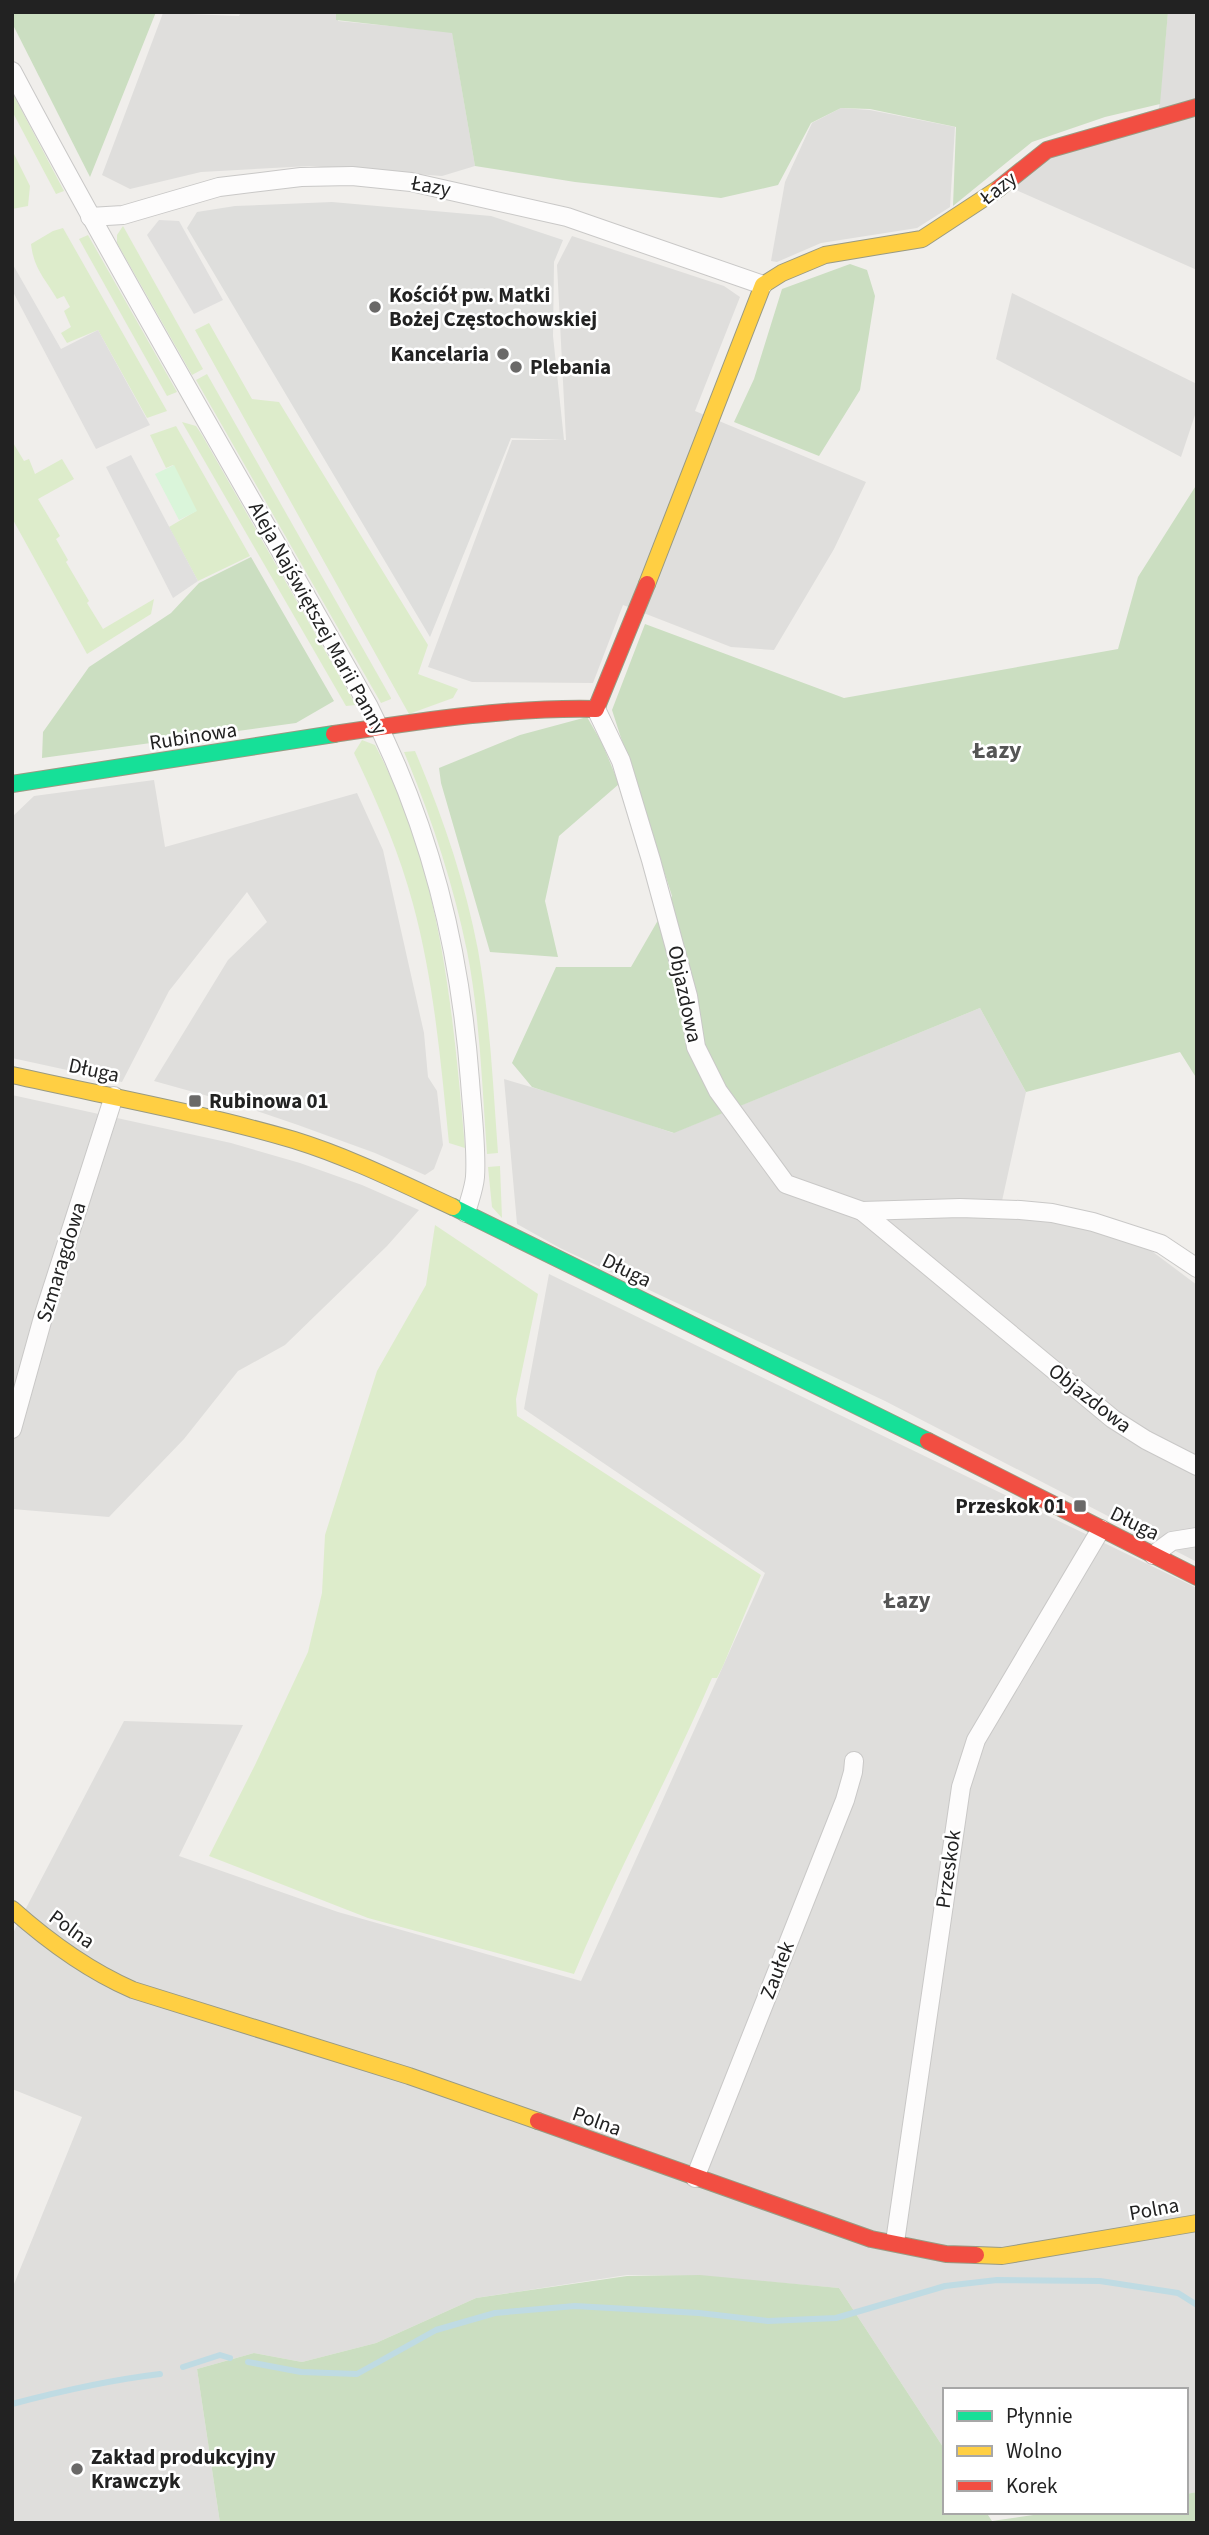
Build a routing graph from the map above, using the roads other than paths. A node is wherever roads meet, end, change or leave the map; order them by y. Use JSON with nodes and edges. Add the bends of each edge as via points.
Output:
{"nodes":[{"id":1,"x":12,"y":71,"type":"edge"},
{"id":2,"x":1197,"y":107,"type":"edge"},
{"id":3,"x":90,"y":217,"type":"junction"},
{"id":4,"x":763,"y":285,"type":"junction"},
{"id":5,"x":596,"y":709,"type":"junction"},
{"id":6,"x":380,"y":728,"type":"junction"},
{"id":7,"x":12,"y":784,"type":"edge"},
{"id":8,"x":12,"y":1075,"type":"edge"},
{"id":9,"x":114,"y":1096,"type":"junction"},
{"id":10,"x":863,"y":1211,"type":"junction"},
{"id":11,"x":466,"y":1213,"type":"junction"},
{"id":12,"x":1197,"y":1268,"type":"edge"},
{"id":13,"x":12,"y":1429,"type":"edge"},
{"id":14,"x":1197,"y":1466,"type":"edge"},
{"id":15,"x":1101,"y":1529,"type":"junction"},
{"id":16,"x":1197,"y":1537,"type":"edge"},
{"id":17,"x":1153,"y":1555,"type":"junction"},
{"id":18,"x":1197,"y":1577,"type":"edge"},
{"id":19,"x":853,"y":1761,"type":"dead end"},
{"id":20,"x":12,"y":1909,"type":"edge"},
{"id":21,"x":695,"y":2178,"type":"junction"},
{"id":22,"x":1197,"y":2223,"type":"edge"},
{"id":23,"x":895,"y":2242,"type":"junction"}],
"edges":[{"from":1,"to":3,"type":"street","name":"Aleja Najświętszej Marii Panny"},
{"from":2,"to":4,"type":"street","name":"Łazy","via":[[1047,150],[993,193],[922,239],[825,255]]},
{"from":3,"to":4,"type":"street","name":"Łazy","via":[[123,215],[219,187],[301,177],[411,181],[567,217]]},
{"from":3,"to":6,"type":"street","name":"Aleja Najświętszej Marii Panny"},
{"from":4,"to":5,"type":"street"},
{"from":5,"to":6,"type":"street","name":"Rubinowa","via":[[554,708]]},
{"from":5,"to":10,"type":"street","name":"Objazdowa","via":[[621,761],[705,1068],[786,1184]]},
{"from":6,"to":7,"type":"street","name":"Rubinowa"},
{"from":6,"to":11,"type":"street","name":"Aleja Najświętszej Marii Panny","via":[[414,807],[456,957],[475,1170]]},
{"from":8,"to":9,"type":"street","name":"Długa"},
{"from":9,"to":11,"type":"street","name":"Długa","via":[[297,1141]]},
{"from":9,"to":13,"type":"street","name":"Szmaragdowa"},
{"from":10,"to":12,"type":"street","name":"Objazdowa","via":[[960,1208],[1052,1213],[1161,1244]]},
{"from":10,"to":14,"type":"street","name":"Objazdowa","via":[[1113,1419]]},
{"from":11,"to":15,"type":"street","name":"Długa"},
{"from":15,"to":17,"type":"street","name":"Długa"},
{"from":15,"to":23,"type":"street","name":"Przeskok","via":[[976,1740],[961,1787]]},
{"from":16,"to":17,"type":"street","via":[[1172,1541]]},
{"from":17,"to":18,"type":"street","name":"Długa"},
{"from":19,"to":21,"type":"street","name":"Zaułek","via":[[845,1800]]},
{"from":20,"to":21,"type":"street","name":"Polna","via":[[64,1952],[133,1990],[408,2076]]},
{"from":21,"to":23,"type":"street","name":"Polna","via":[[872,2239]]},
{"from":22,"to":23,"type":"street","name":"Polna","via":[[1002,2256],[946,2254]]}]}
